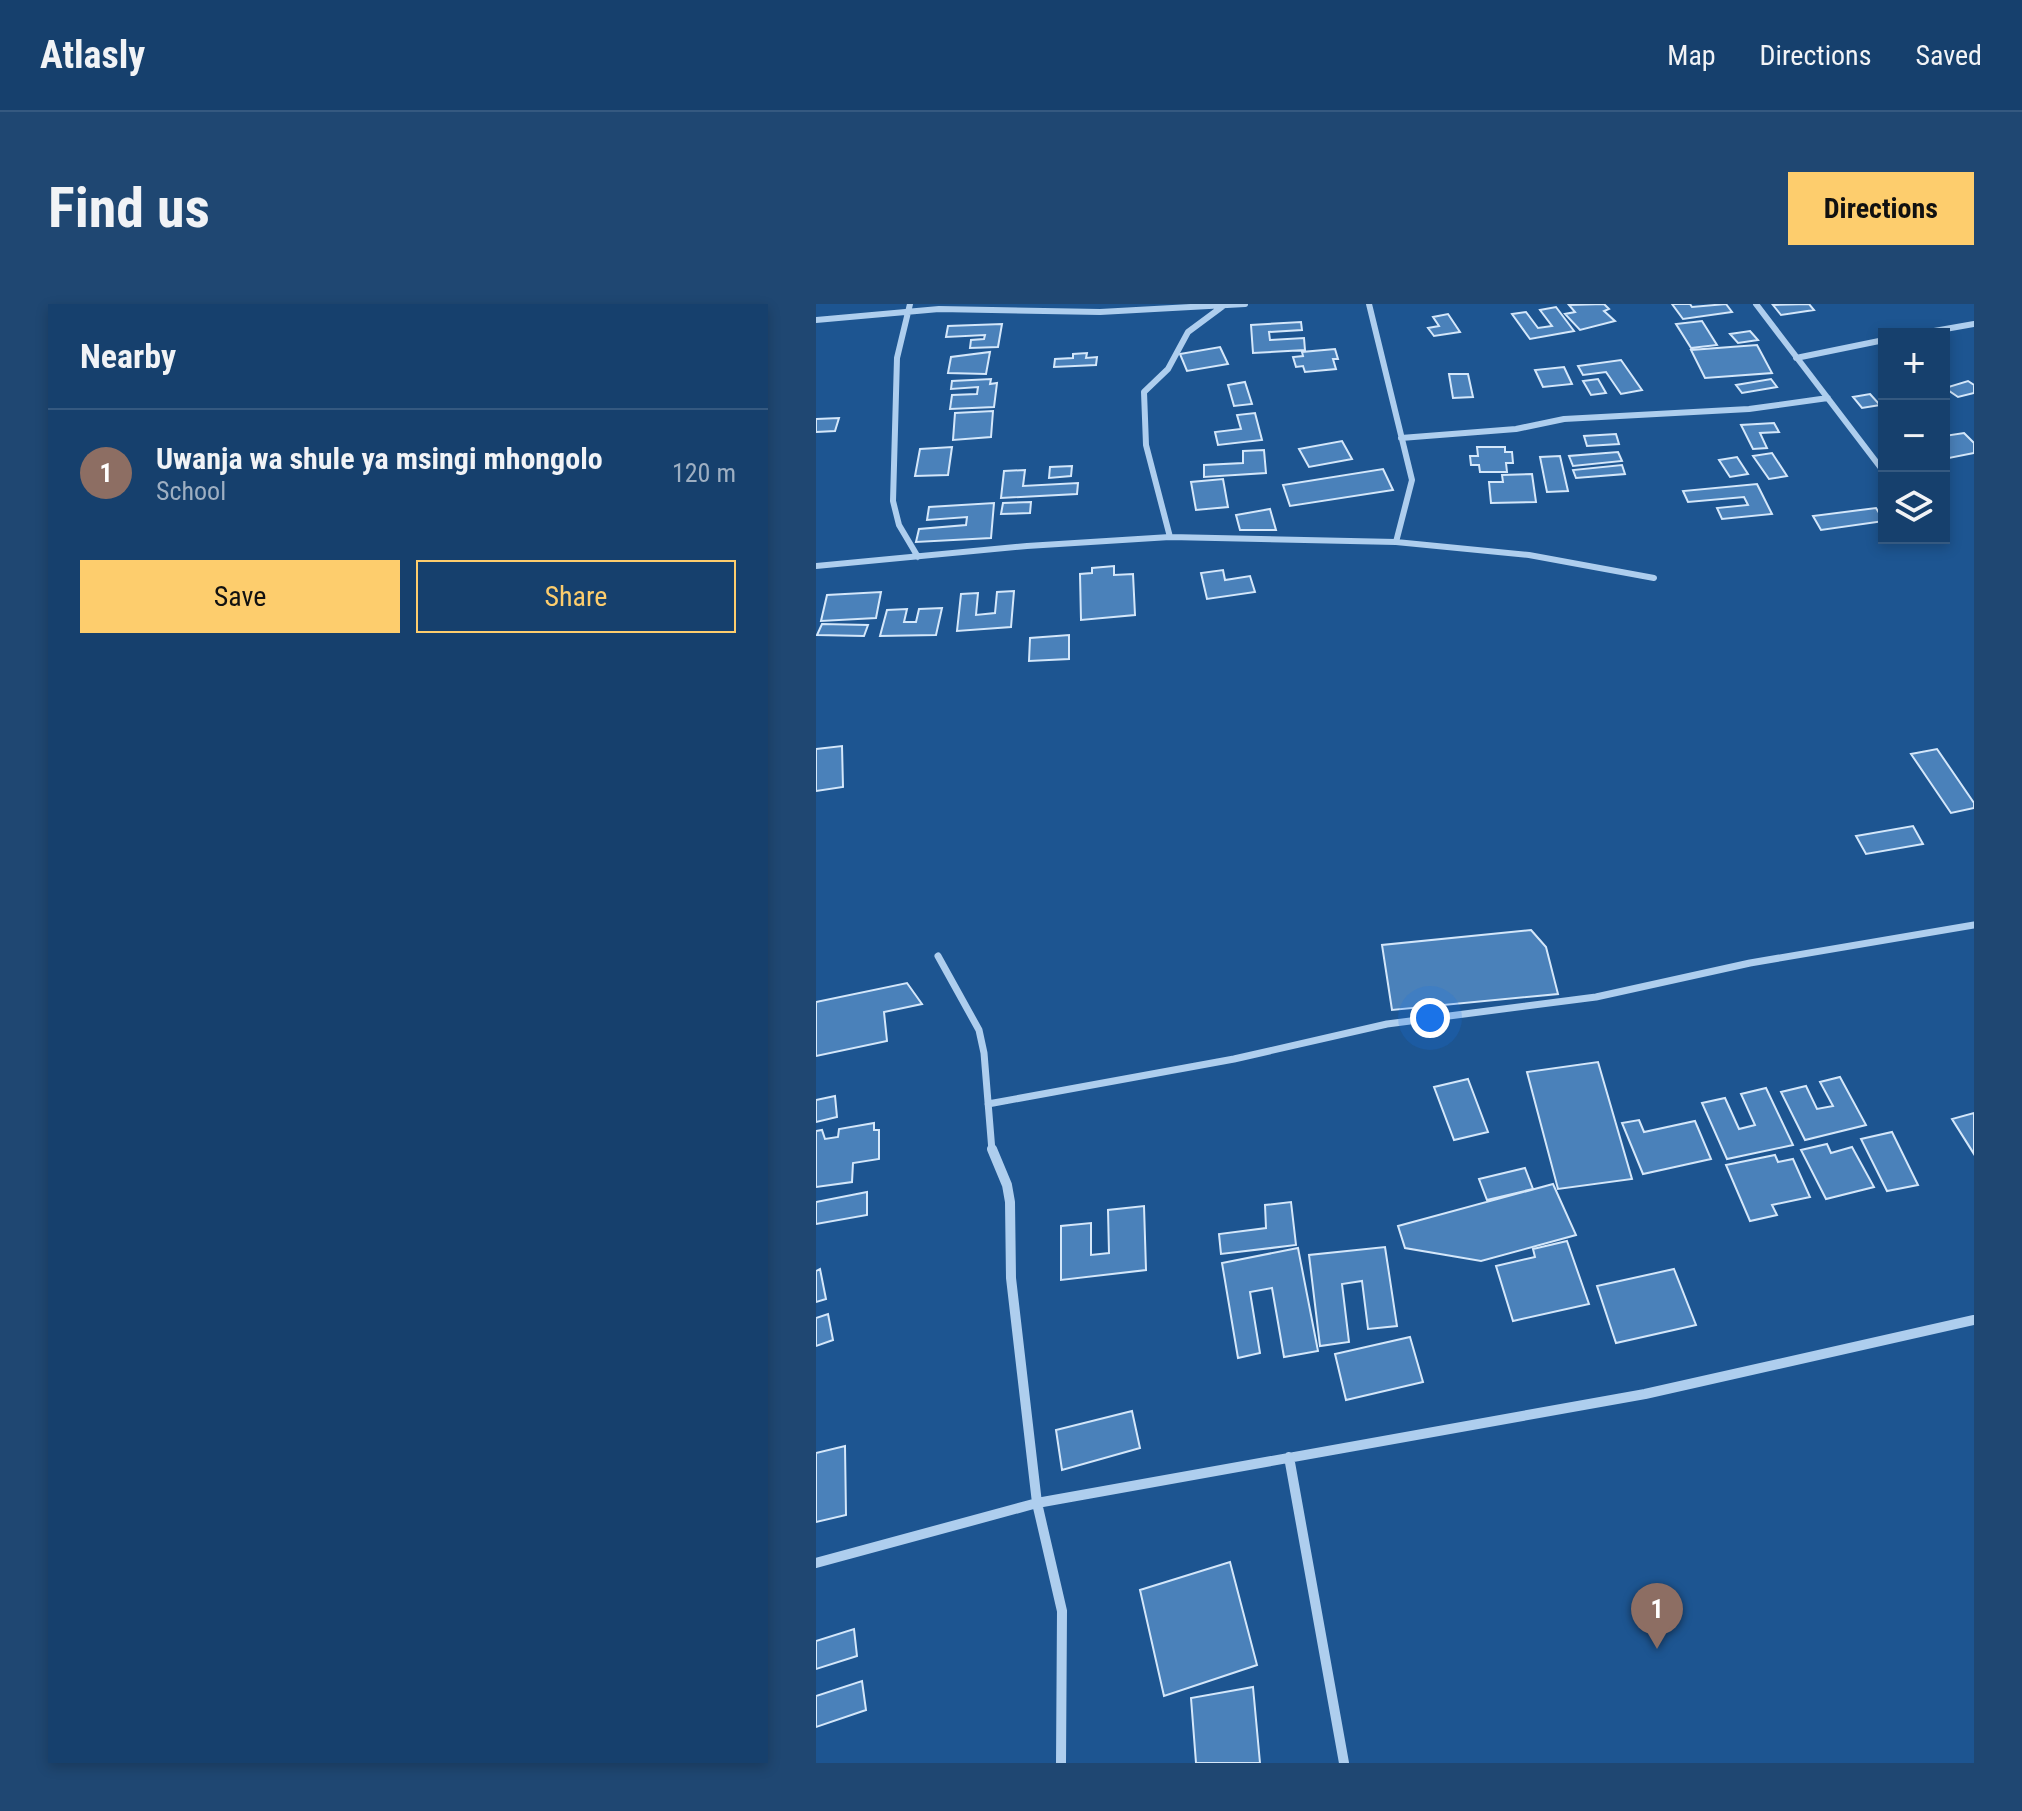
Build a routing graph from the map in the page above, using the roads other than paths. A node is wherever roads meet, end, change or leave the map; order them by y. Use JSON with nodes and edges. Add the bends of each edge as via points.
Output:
{"nodes":[{"id":1,"x":1245,"y":304,"type":"edge"},
{"id":2,"x":1369,"y":304,"type":"edge"},
{"id":3,"x":1756,"y":304,"type":"edge"},
{"id":4,"x":1223,"y":306,"type":"junction"},
{"id":5,"x":909,"y":308,"type":"edge"},
{"id":6,"x":816,"y":320,"type":"edge"},
{"id":7,"x":1974,"y":324,"type":"edge"},
{"id":8,"x":1950,"y":328,"type":"edge"},
{"id":9,"x":1878,"y":341,"type":"edge"},
{"id":10,"x":1796,"y":358,"type":"junction"},
{"id":11,"x":1828,"y":398,"type":"junction"},
{"id":12,"x":1401,"y":438,"type":"junction"},
{"id":13,"x":1878,"y":464,"type":"edge"},
{"id":14,"x":1170,"y":537,"type":"junction"},
{"id":15,"x":1396,"y":542,"type":"junction"},
{"id":16,"x":918,"y":557,"type":"junction"},
{"id":17,"x":816,"y":566,"type":"edge"},
{"id":18,"x":1654,"y":578,"type":"dead end"},
{"id":19,"x":1974,"y":925,"type":"edge"},
{"id":20,"x":938,"y":956,"type":"dead end"},
{"id":21,"x":988,"y":1104,"type":"junction"},
{"id":22,"x":1974,"y":1320,"type":"edge"},
{"id":23,"x":1289,"y":1457,"type":"junction"},
{"id":24,"x":1037,"y":1503,"type":"junction"},
{"id":25,"x":816,"y":1563,"type":"edge"},
{"id":26,"x":1061,"y":1763,"type":"edge"},
{"id":27,"x":1344,"y":1763,"type":"edge"}],
"edges":[{"from":1,"to":4,"type":"street"},
{"from":2,"to":12,"type":"street"},
{"from":3,"to":10,"type":"street"},
{"from":4,"to":5,"type":"street","via":[[1100,312]]},
{"from":4,"to":14,"type":"street","via":[[1188,332],[1168,369],[1144,392],[1146,445]]},
{"from":5,"to":6,"type":"street"},
{"from":5,"to":16,"type":"street","via":[[897,358],[893,501],[899,525]]},
{"from":7,"to":8,"type":"street"},
{"from":9,"to":10,"type":"street"},
{"from":10,"to":11,"type":"street"},
{"from":11,"to":12,"type":"street"},
{"from":11,"to":13,"type":"street"},
{"from":12,"to":15,"type":"street","via":[[1412,480]]},
{"from":14,"to":15,"type":"street"},
{"from":14,"to":16,"type":"street"},
{"from":15,"to":18,"type":"street","via":[[1529,555]]},
{"from":16,"to":17,"type":"street"},
{"from":19,"to":21,"type":"street","via":[[1750,963],[1596,997],[1387,1024],[1234,1059]]},
{"from":20,"to":21,"type":"street","via":[[979,1030]]},
{"from":21,"to":24,"type":"street","via":[[992,1153],[1010,1202],[1011,1278]]},
{"from":22,"to":23,"type":"street","via":[[1645,1394]]},
{"from":23,"to":24,"type":"street"},
{"from":23,"to":27,"type":"street"},
{"from":24,"to":25,"type":"street"},
{"from":24,"to":26,"type":"street","via":[[1062,1611]]}]}
